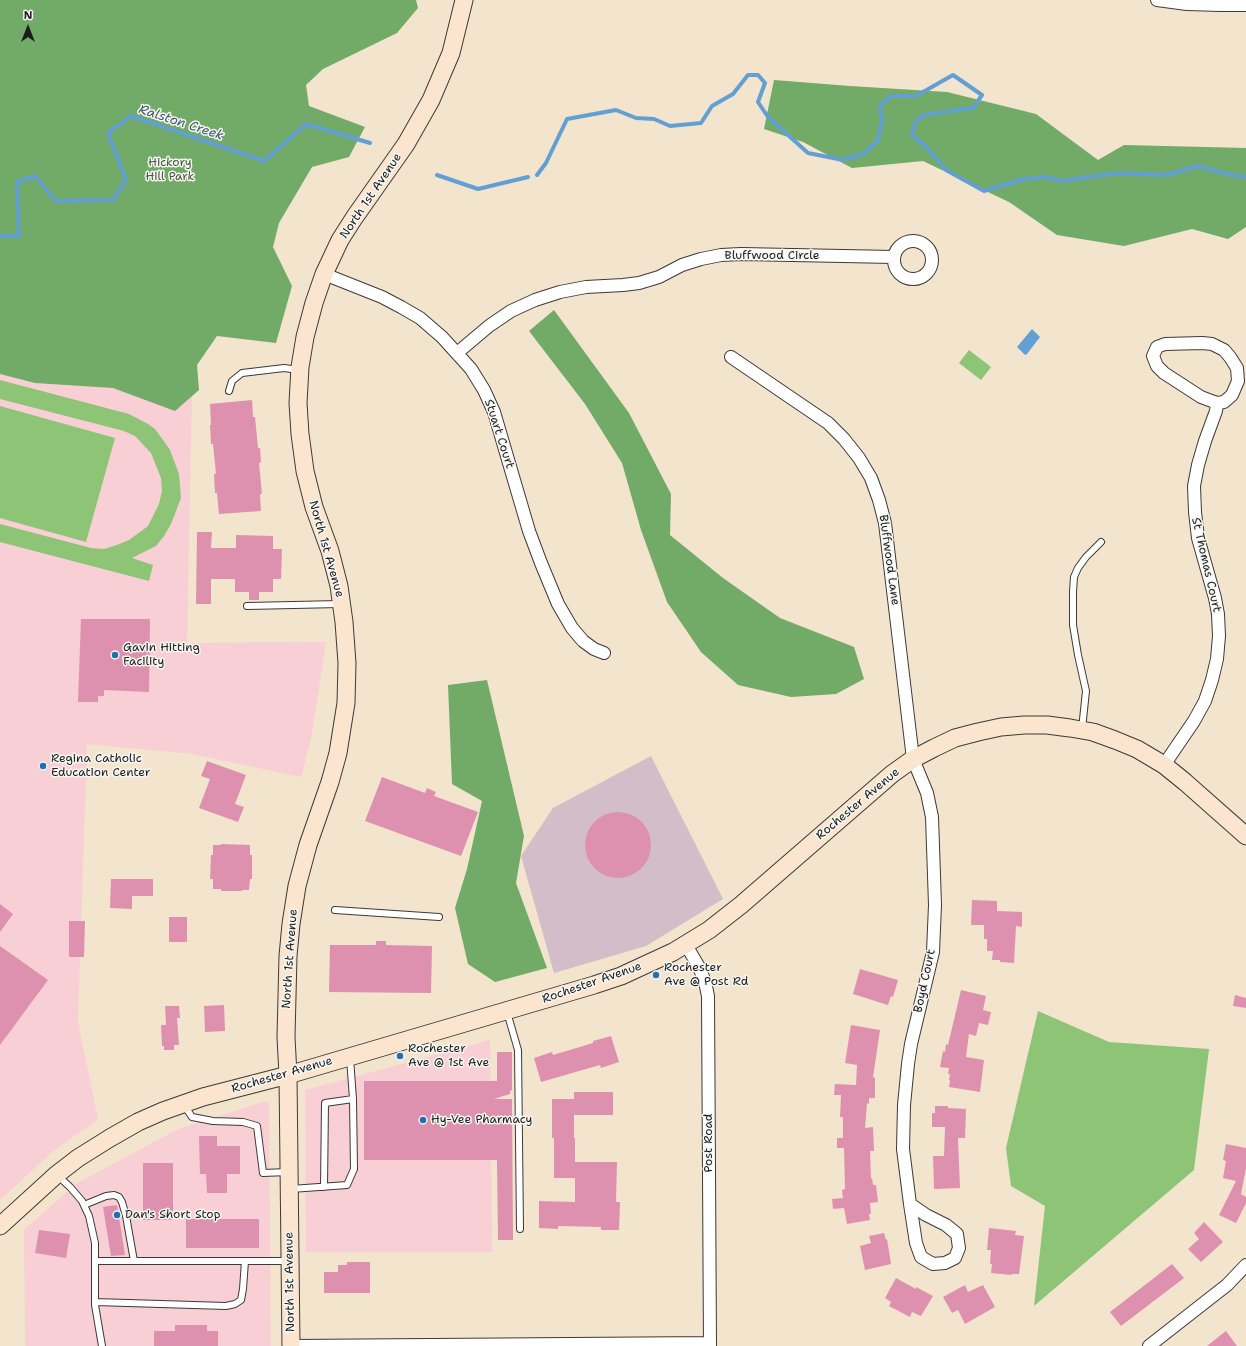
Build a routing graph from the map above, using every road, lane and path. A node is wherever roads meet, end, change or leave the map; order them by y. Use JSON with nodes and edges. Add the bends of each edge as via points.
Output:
{"nodes":[{"id":1,"x":464,"y":0,"type":"edge"},
{"id":2,"x":1157,"y":0,"type":"edge"},
{"id":3,"x":1246,"y":5,"type":"edge"},
{"id":4,"x":894,"y":256,"type":"dead end"},
{"id":5,"x":324,"y":274,"type":"junction"},
{"id":6,"x":457,"y":353,"type":"junction"},
{"id":7,"x":730,"y":357,"type":"dead end"},
{"id":8,"x":300,"y":370,"type":"junction"},
{"id":9,"x":229,"y":391,"type":"dead end"},
{"id":10,"x":1217,"y":403,"type":"junction"},
{"id":11,"x":1101,"y":542,"type":"dead end"},
{"id":12,"x":342,"y":604,"type":"junction"},
{"id":13,"x":247,"y":606,"type":"dead end"},
{"id":14,"x":604,"y":653,"type":"dead end"},
{"id":15,"x":1082,"y":730,"type":"junction"},
{"id":16,"x":913,"y":759,"type":"junction"},
{"id":17,"x":1164,"y":765,"type":"junction"},
{"id":18,"x":1246,"y":836,"type":"edge"},
{"id":19,"x":336,"y":910,"type":"dead end"},
{"id":20,"x":439,"y":917,"type":"dead end"},
{"id":21,"x":686,"y":945,"type":"junction"},
{"id":22,"x":506,"y":1011,"type":"junction"},
{"id":23,"x":350,"y":1056,"type":"junction"},
{"id":24,"x":288,"y":1075,"type":"junction"},
{"id":25,"x":353,"y":1100,"type":"junction"},
{"id":26,"x":183,"y":1104,"type":"junction"},
{"id":27,"x":289,"y":1172,"type":"junction"},
{"id":28,"x":56,"y":1175,"type":"junction"},
{"id":29,"x":324,"y":1186,"type":"junction"},
{"id":30,"x":289,"y":1189,"type":"junction"},
{"id":31,"x":910,"y":1204,"type":"junction"},
{"id":32,"x":84,"y":1205,"type":"junction"},
{"id":33,"x":0,"y":1226,"type":"edge"},
{"id":34,"x":520,"y":1229,"type":"dead end"},
{"id":35,"x":95,"y":1261,"type":"junction"},
{"id":36,"x":134,"y":1261,"type":"junction"},
{"id":37,"x":245,"y":1261,"type":"junction"},
{"id":38,"x":290,"y":1261,"type":"junction"},
{"id":39,"x":1246,"y":1265,"type":"edge"},
{"id":40,"x":95,"y":1302,"type":"junction"},
{"id":41,"x":710,"y":1344,"type":"edge"},
{"id":42,"x":504,"y":1345,"type":"edge"},
{"id":43,"x":102,"y":1346,"type":"edge"},
{"id":44,"x":291,"y":1346,"type":"edge"},
{"id":45,"x":1149,"y":1346,"type":"edge"}],
"edges":[{"from":1,"to":5,"type":"main road","name":"North 1st Avenue","via":[[451,53],[431,100],[406,144],[340,240]]},
{"from":2,"to":3,"type":"street","via":[[1220,6]]},
{"from":4,"to":6,"type":"street","name":"Bluffwood Circle","via":[[741,254],[701,259],[639,283],[586,287],[535,300],[511,311]]},
{"from":5,"to":6,"type":"street","name":"Stuart Court","via":[[382,296],[420,318]]},
{"from":5,"to":8,"type":"main road","name":"North 1st Avenue","via":[[305,337]]},
{"from":6,"to":14,"type":"street","name":"Stuart Court","via":[[471,369],[494,412],[529,531],[558,604],[583,642]]},
{"from":7,"to":16,"type":"street","name":"Bluffwood Lane","via":[[828,423],[859,458],[871,478],[885,522]]},
{"from":8,"to":9,"type":"lane","via":[[284,368],[242,373],[232,381]]},
{"from":8,"to":12,"type":"main road","name":"North 1st Avenue","via":[[298,403],[306,471],[314,507],[330,551]]},
{"from":10,"to":10,"type":"street","via":[[1224,402],[1232,395],[1238,381],[1237,368],[1224,350],[1212,344],[1202,343],[1165,344],[1158,347],[1153,356],[1156,366],[1201,397]]},
{"from":10,"to":17,"type":"street","name":"St Thomas Court","via":[[1198,464],[1194,493],[1198,538],[1218,614],[1217,659],[1212,680],[1194,721]]},
{"from":11,"to":15,"type":"lane","via":[[1086,557],[1074,577],[1073,625],[1086,691]]},
{"from":12,"to":13,"type":"lane"},
{"from":12,"to":24,"type":"main road","name":"North 1st Avenue","via":[[347,663],[346,703],[338,753],[308,845],[290,924],[286,1037]]},
{"from":15,"to":16,"type":"main road","name":"Rochester Avenue","via":[[1047,725],[1001,727],[955,738]]},
{"from":15,"to":17,"type":"main road","name":"Rochester Avenue","via":[[1116,740]]},
{"from":16,"to":21,"type":"main road","name":"Rochester Avenue","via":[[892,774],[741,905]]},
{"from":16,"to":31,"type":"street","name":"Boyd Court","via":[[927,793],[932,817],[935,905],[933,952],[911,1044],[904,1105],[903,1149]]},
{"from":17,"to":18,"type":"main road","name":"Rochester Avenue"},
{"from":19,"to":20,"type":"lane"},
{"from":21,"to":22,"type":"main road","name":"Rochester Avenue","via":[[621,976]]},
{"from":21,"to":41,"type":"street","name":"Post Road","via":[[703,977],[708,996]]},
{"from":22,"to":23,"type":"main road","name":"Rochester Avenue"},
{"from":22,"to":34,"type":"lane","via":[[518,1050]]},
{"from":23,"to":24,"type":"main road","name":"Rochester Avenue"},
{"from":23,"to":25,"type":"lane"},
{"from":24,"to":26,"type":"main road","name":"Rochester Avenue"},
{"from":24,"to":27,"type":"main road","name":"North 1st Avenue"},
{"from":25,"to":29,"type":"lane","via":[[354,1169],[347,1185]]},
{"from":25,"to":29,"type":"lane","via":[[325,1103]]},
{"from":26,"to":27,"type":"lane","via":[[192,1117],[243,1122],[257,1126],[263,1173]]},
{"from":26,"to":28,"type":"main road","name":"Rochester Avenue","via":[[138,1122],[78,1158]]},
{"from":27,"to":30,"type":"main road","name":"North 1st Avenue"},
{"from":28,"to":32,"type":"lane"},
{"from":28,"to":33,"type":"main road","name":"Rochester Avenue"},
{"from":29,"to":30,"type":"lane"},
{"from":30,"to":38,"type":"main road","name":"North 1st Avenue"},
{"from":31,"to":31,"type":"street","name":"Boyd Court","via":[[916,1243],[922,1256],[933,1264],[945,1263],[955,1258],[959,1248],[957,1234]]},
{"from":32,"to":35,"type":"lane","via":[[90,1216]]},
{"from":32,"to":36,"type":"lane","via":[[106,1196],[119,1197],[126,1216]]},
{"from":35,"to":36,"type":"lane"},
{"from":35,"to":40,"type":"lane"},
{"from":36,"to":37,"type":"lane"},
{"from":37,"to":38,"type":"lane"},
{"from":37,"to":40,"type":"lane","via":[[241,1300],[235,1304],[226,1306]]},
{"from":38,"to":44,"type":"main road","name":"North 1st Avenue"},
{"from":39,"to":45,"type":"street","via":[[1228,1285]]},
{"from":40,"to":43,"type":"lane"},
{"from":41,"to":42,"type":"street"},
{"from":42,"to":44,"type":"street"}]}
